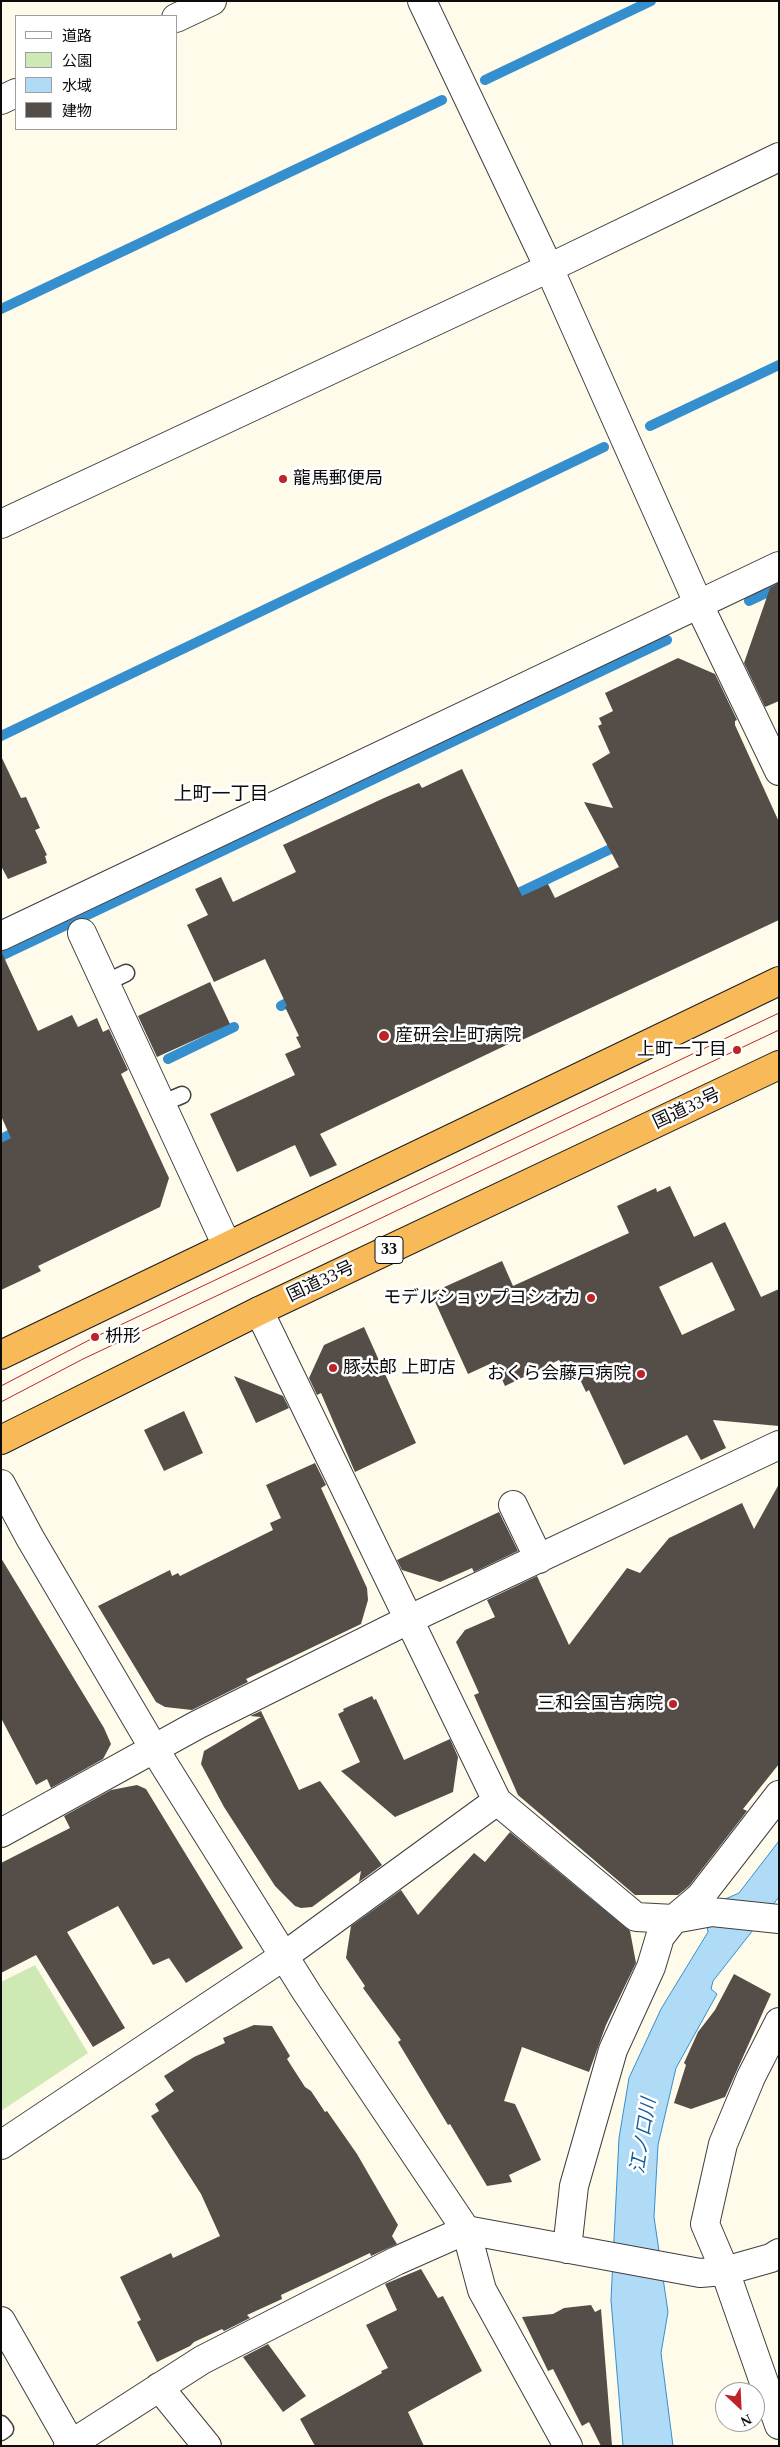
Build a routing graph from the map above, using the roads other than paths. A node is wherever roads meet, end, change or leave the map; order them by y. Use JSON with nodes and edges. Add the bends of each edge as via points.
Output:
{"nodes":[{"id":1,"x":212,"y":1,"type":"edge"},
{"id":2,"x":422,"y":1,"type":"edge"},
{"id":3,"x":178,"y":17,"type":"edge"},
{"id":4,"x":15,"y":93,"type":"edge"},
{"id":5,"x":1,"y":100,"type":"edge"},
{"id":6,"x":779,"y":157,"type":"edge"},
{"id":7,"x":548,"y":268,"type":"junction"},
{"id":8,"x":1,"y":524,"type":"edge"},
{"id":9,"x":779,"y":566,"type":"edge"},
{"id":10,"x":698,"y":603,"type":"junction"},
{"id":11,"x":779,"y":771,"type":"edge"},
{"id":12,"x":82,"y":933,"type":"dead end"},
{"id":13,"x":1,"y":936,"type":"edge"},
{"id":14,"x":779,"y":981,"type":"edge"},
{"id":15,"x":779,"y":1065,"type":"edge"},
{"id":16,"x":227,"y":1246,"type":"junction"},
{"id":17,"x":260,"y":1311,"type":"junction"},
{"id":18,"x":1,"y":1355,"type":"edge"},
{"id":19,"x":1,"y":1440,"type":"edge"},
{"id":20,"x":779,"y":1445,"type":"edge"},
{"id":21,"x":1,"y":1484,"type":"edge"},
{"id":22,"x":513,"y":1505,"type":"dead end"},
{"id":23,"x":540,"y":1558,"type":"junction"},
{"id":24,"x":410,"y":1619,"type":"junction"},
{"id":25,"x":153,"y":1748,"type":"junction"},
{"id":26,"x":779,"y":1794,"type":"edge"},
{"id":27,"x":497,"y":1801,"type":"junction"},
{"id":28,"x":1,"y":1833,"type":"edge"},
{"id":29,"x":674,"y":1919,"type":"junction"},
{"id":30,"x":779,"y":1919,"type":"edge"},
{"id":31,"x":284,"y":1956,"type":"junction"},
{"id":32,"x":779,"y":2022,"type":"edge"},
{"id":33,"x":1,"y":2145,"type":"edge"},
{"id":34,"x":466,"y":2230,"type":"junction"},
{"id":35,"x":580,"y":2251,"type":"junction"},
{"id":36,"x":779,"y":2253,"type":"edge"},
{"id":37,"x":725,"y":2271,"type":"junction"},
{"id":38,"x":1,"y":2321,"type":"edge"},
{"id":39,"x":159,"y":2387,"type":"junction"},
{"id":40,"x":1,"y":2424,"type":"edge"},
{"id":41,"x":779,"y":2425,"type":"edge"},
{"id":42,"x":1,"y":2432,"type":"edge"},
{"id":43,"x":69,"y":2445,"type":"edge"},
{"id":44,"x":207,"y":2446,"type":"edge"},
{"id":45,"x":568,"y":2446,"type":"edge"}],
"edges":[{"from":1,"to":3,"type":"street"},
{"from":2,"to":7,"type":"street"},
{"from":4,"to":5,"type":"street"},
{"from":6,"to":7,"type":"street"},
{"from":7,"to":8,"type":"street"},
{"from":7,"to":10,"type":"street"},
{"from":9,"to":10,"type":"street"},
{"from":10,"to":11,"type":"street"},
{"from":10,"to":13,"type":"street","via":[[669,620],[103,878]]},
{"from":12,"to":16,"type":"street","via":[[115,978],[171,1099]]},
{"from":14,"to":16,"type":"highway"},
{"from":15,"to":17,"type":"highway","name":"国道33号","number":"33"},
{"from":16,"to":18,"type":"highway"},
{"from":17,"to":19,"type":"highway","name":"国道33号","number":"33"},
{"from":17,"to":24,"type":"street"},
{"from":20,"to":23,"type":"street"},
{"from":21,"to":25,"type":"street"},
{"from":22,"to":23,"type":"street"},
{"from":23,"to":24,"type":"street"},
{"from":24,"to":25,"type":"street"},
{"from":24,"to":27,"type":"street"},
{"from":25,"to":28,"type":"street"},
{"from":25,"to":31,"type":"street"},
{"from":26,"to":29,"type":"street","via":[[700,1897]]},
{"from":27,"to":29,"type":"street","via":[[636,1917]]},
{"from":27,"to":31,"type":"street"},
{"from":29,"to":30,"type":"street","via":[[712,1912]]},
{"from":29,"to":35,"type":"street","via":[[660,1937],[651,1967],[613,2050],[574,2186]]},
{"from":31,"to":33,"type":"street"},
{"from":31,"to":34,"type":"street"},
{"from":32,"to":37,"type":"street","via":[[723,2144],[705,2224]]},
{"from":34,"to":35,"type":"street"},
{"from":34,"to":39,"type":"street","via":[[387,2265],[202,2360]]},
{"from":34,"to":45,"type":"street","via":[[482,2290]]},
{"from":35,"to":37,"type":"street","via":[[700,2273]]},
{"from":36,"to":37,"type":"street"},
{"from":37,"to":41,"type":"street"},
{"from":38,"to":43,"type":"street"},
{"from":39,"to":43,"type":"street"},
{"from":39,"to":44,"type":"street"},
{"from":40,"to":42,"type":"lane","via":[[5,2429]]}]}
